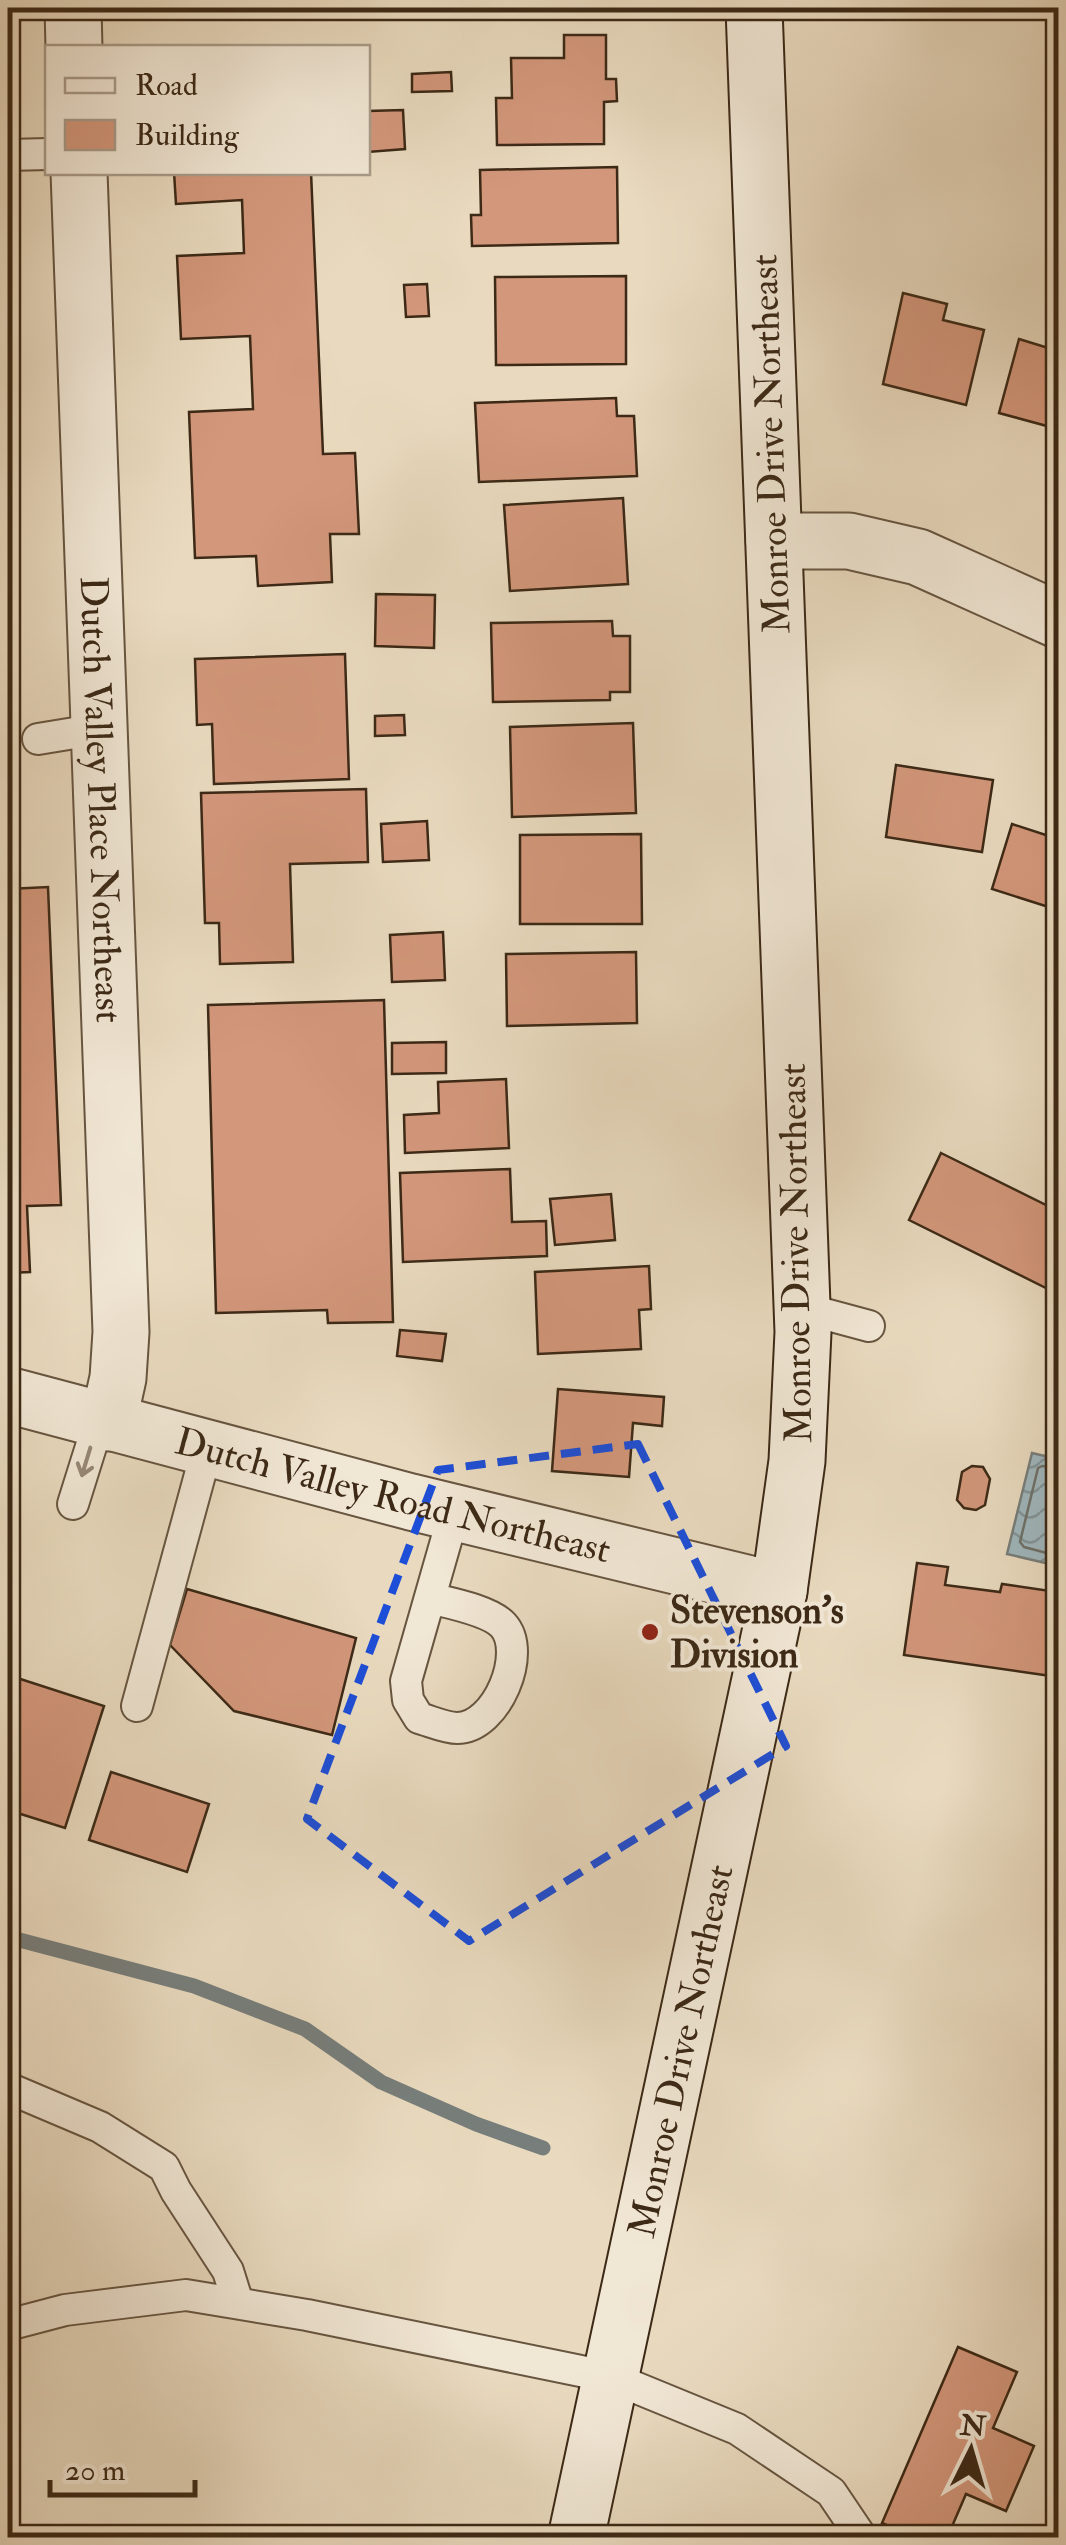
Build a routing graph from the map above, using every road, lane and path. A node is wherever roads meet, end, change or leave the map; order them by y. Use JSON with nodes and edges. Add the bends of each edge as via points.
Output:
{"nodes":[{"id":1,"x":73,"y":8,"type":"edge"},
{"id":2,"x":754,"y":8,"type":"edge"},
{"id":3,"x":74,"y":45,"type":"edge"},
{"id":4,"x":45,"y":154,"type":"edge"},
{"id":5,"x":8,"y":155,"type":"edge"},
{"id":6,"x":79,"y":175,"type":"edge"},
{"id":7,"x":774,"y":541,"type":"junction"},
{"id":8,"x":1058,"y":620,"type":"edge"},
{"id":9,"x":99,"y":729,"type":"junction"},
{"id":10,"x":38,"y":739,"type":"dead end"},
{"id":11,"x":802,"y":1308,"type":"junction"},
{"id":12,"x":870,"y":1326,"type":"dead end"},
{"id":13,"x":8,"y":1395,"type":"edge"},
{"id":14,"x":104,"y":1422,"type":"junction"},
{"id":15,"x":207,"y":1449,"type":"junction"},
{"id":16,"x":72,"y":1504,"type":"dead end"},
{"id":17,"x":454,"y":1512,"type":"junction"},
{"id":18,"x":779,"y":1591,"type":"junction"},
{"id":19,"x":430,"y":1598,"type":"dead end"},
{"id":20,"x":137,"y":1706,"type":"dead end"},
{"id":21,"x":8,"y":2088,"type":"edge"},
{"id":22,"x":238,"y":2303,"type":"junction"},
{"id":23,"x":8,"y":2325,"type":"edge"},
{"id":24,"x":610,"y":2376,"type":"junction"},
{"id":25,"x":576,"y":2538,"type":"edge"},
{"id":26,"x":862,"y":2538,"type":"edge"}],
"edges":[{"from":1,"to":3,"type":"main road"},
{"from":2,"to":7,"type":"main road","name":"Monroe Drive Northeast"},
{"from":4,"to":5,"type":"lane"},
{"from":6,"to":9,"type":"main road","name":"Dutch Valley Place Northeast"},
{"from":7,"to":8,"type":"main road","via":[[849,541],[918,557]]},
{"from":7,"to":11,"type":"main road","name":"Monroe Drive Northeast"},
{"from":9,"to":10,"type":"lane"},
{"from":9,"to":14,"type":"main road","name":"Dutch Valley Place Northeast","via":[[121,1332],[118,1378]]},
{"from":11,"to":12,"type":"lane"},
{"from":11,"to":18,"type":"main road","name":"Monroe Drive Northeast","via":[[797,1461]]},
{"from":13,"to":14,"type":"main road","name":"Dutch Valley Road Northeast"},
{"from":14,"to":15,"type":"main road","name":"Dutch Valley Road Northeast"},
{"from":14,"to":16,"type":"lane","one_way":true},
{"from":15,"to":17,"type":"main road","name":"Dutch Valley Road Northeast"},
{"from":15,"to":20,"type":"lane"},
{"from":17,"to":18,"type":"main road","name":"Dutch Valley Road Northeast"},
{"from":17,"to":19,"type":"lane"},
{"from":18,"to":24,"type":"main road","name":"Monroe Drive Northeast"},
{"from":21,"to":22,"type":"lane","via":[[100,2127],[164,2167],[228,2272]]},
{"from":22,"to":23,"type":"lane","via":[[186,2296],[65,2310]]},
{"from":22,"to":24,"type":"lane"},
{"from":24,"to":25,"type":"main road","name":"Monroe Drive Northeast"},
{"from":24,"to":26,"type":"lane","via":[[737,2429],[831,2492]]}]}
